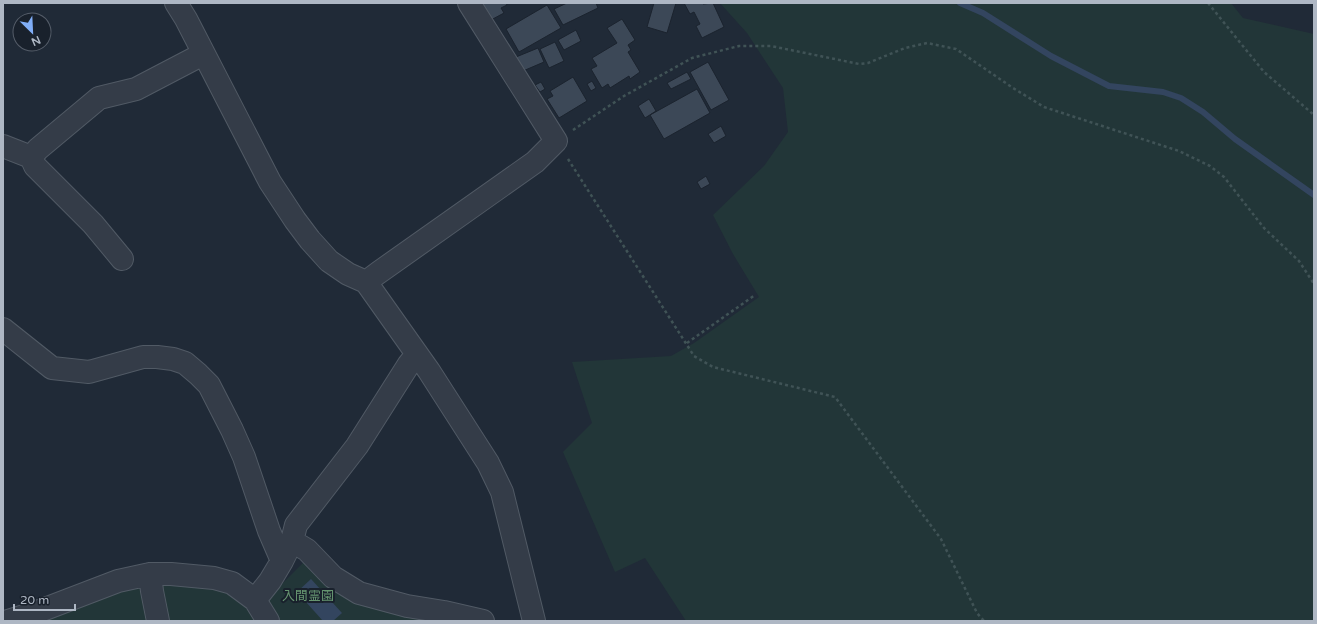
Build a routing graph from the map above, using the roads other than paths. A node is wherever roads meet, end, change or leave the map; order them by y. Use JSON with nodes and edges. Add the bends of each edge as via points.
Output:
{"nodes":[{"id":1,"x":176,"y":3,"type":"edge"},
{"id":2,"x":469,"y":3,"type":"edge"},
{"id":3,"x":203,"y":54,"type":"junction"},
{"id":4,"x":3,"y":146,"type":"edge"},
{"id":5,"x":31,"y":157,"type":"junction"},
{"id":6,"x":122,"y":259,"type":"dead end"},
{"id":7,"x":366,"y":282,"type":"junction"},
{"id":8,"x":3,"y":329,"type":"edge"},
{"id":9,"x":417,"y":354,"type":"junction"},
{"id":10,"x":292,"y":541,"type":"junction"},
{"id":11,"x":282,"y":561,"type":"junction"},
{"id":12,"x":150,"y":574,"type":"junction"},
{"id":13,"x":255,"y":600,"type":"junction"},
{"id":14,"x":8,"y":621,"type":"edge"},
{"id":15,"x":158,"y":621,"type":"edge"},
{"id":16,"x":268,"y":621,"type":"edge"},
{"id":17,"x":483,"y":621,"type":"edge"},
{"id":18,"x":534,"y":621,"type":"edge"}],
"edges":[{"from":1,"to":3,"type":"street"},
{"from":2,"to":7,"type":"street","via":[[556,141],[536,162]]},
{"from":3,"to":5,"type":"street","via":[[136,89],[99,98]]},
{"from":3,"to":7,"type":"street","via":[[270,182],[295,220],[329,261]]},
{"from":4,"to":5,"type":"street"},
{"from":5,"to":6,"type":"street","via":[[34,166],[93,224]]},
{"from":7,"to":9,"type":"street"},
{"from":8,"to":11,"type":"street","via":[[52,368],[89,372],[143,357],[173,359],[185,363],[209,385],[238,444]]},
{"from":9,"to":10,"type":"street","via":[[408,364],[357,446],[296,525]]},
{"from":9,"to":18,"type":"street","via":[[488,463],[502,492]]},
{"from":10,"to":11,"type":"street"},
{"from":10,"to":17,"type":"street","via":[[307,550],[333,577],[359,593],[407,606]]},
{"from":11,"to":13,"type":"street"},
{"from":12,"to":13,"type":"street","via":[[214,578],[232,583]]},
{"from":12,"to":14,"type":"street","via":[[118,581]]},
{"from":12,"to":15,"type":"street"},
{"from":13,"to":16,"type":"street"}]}
